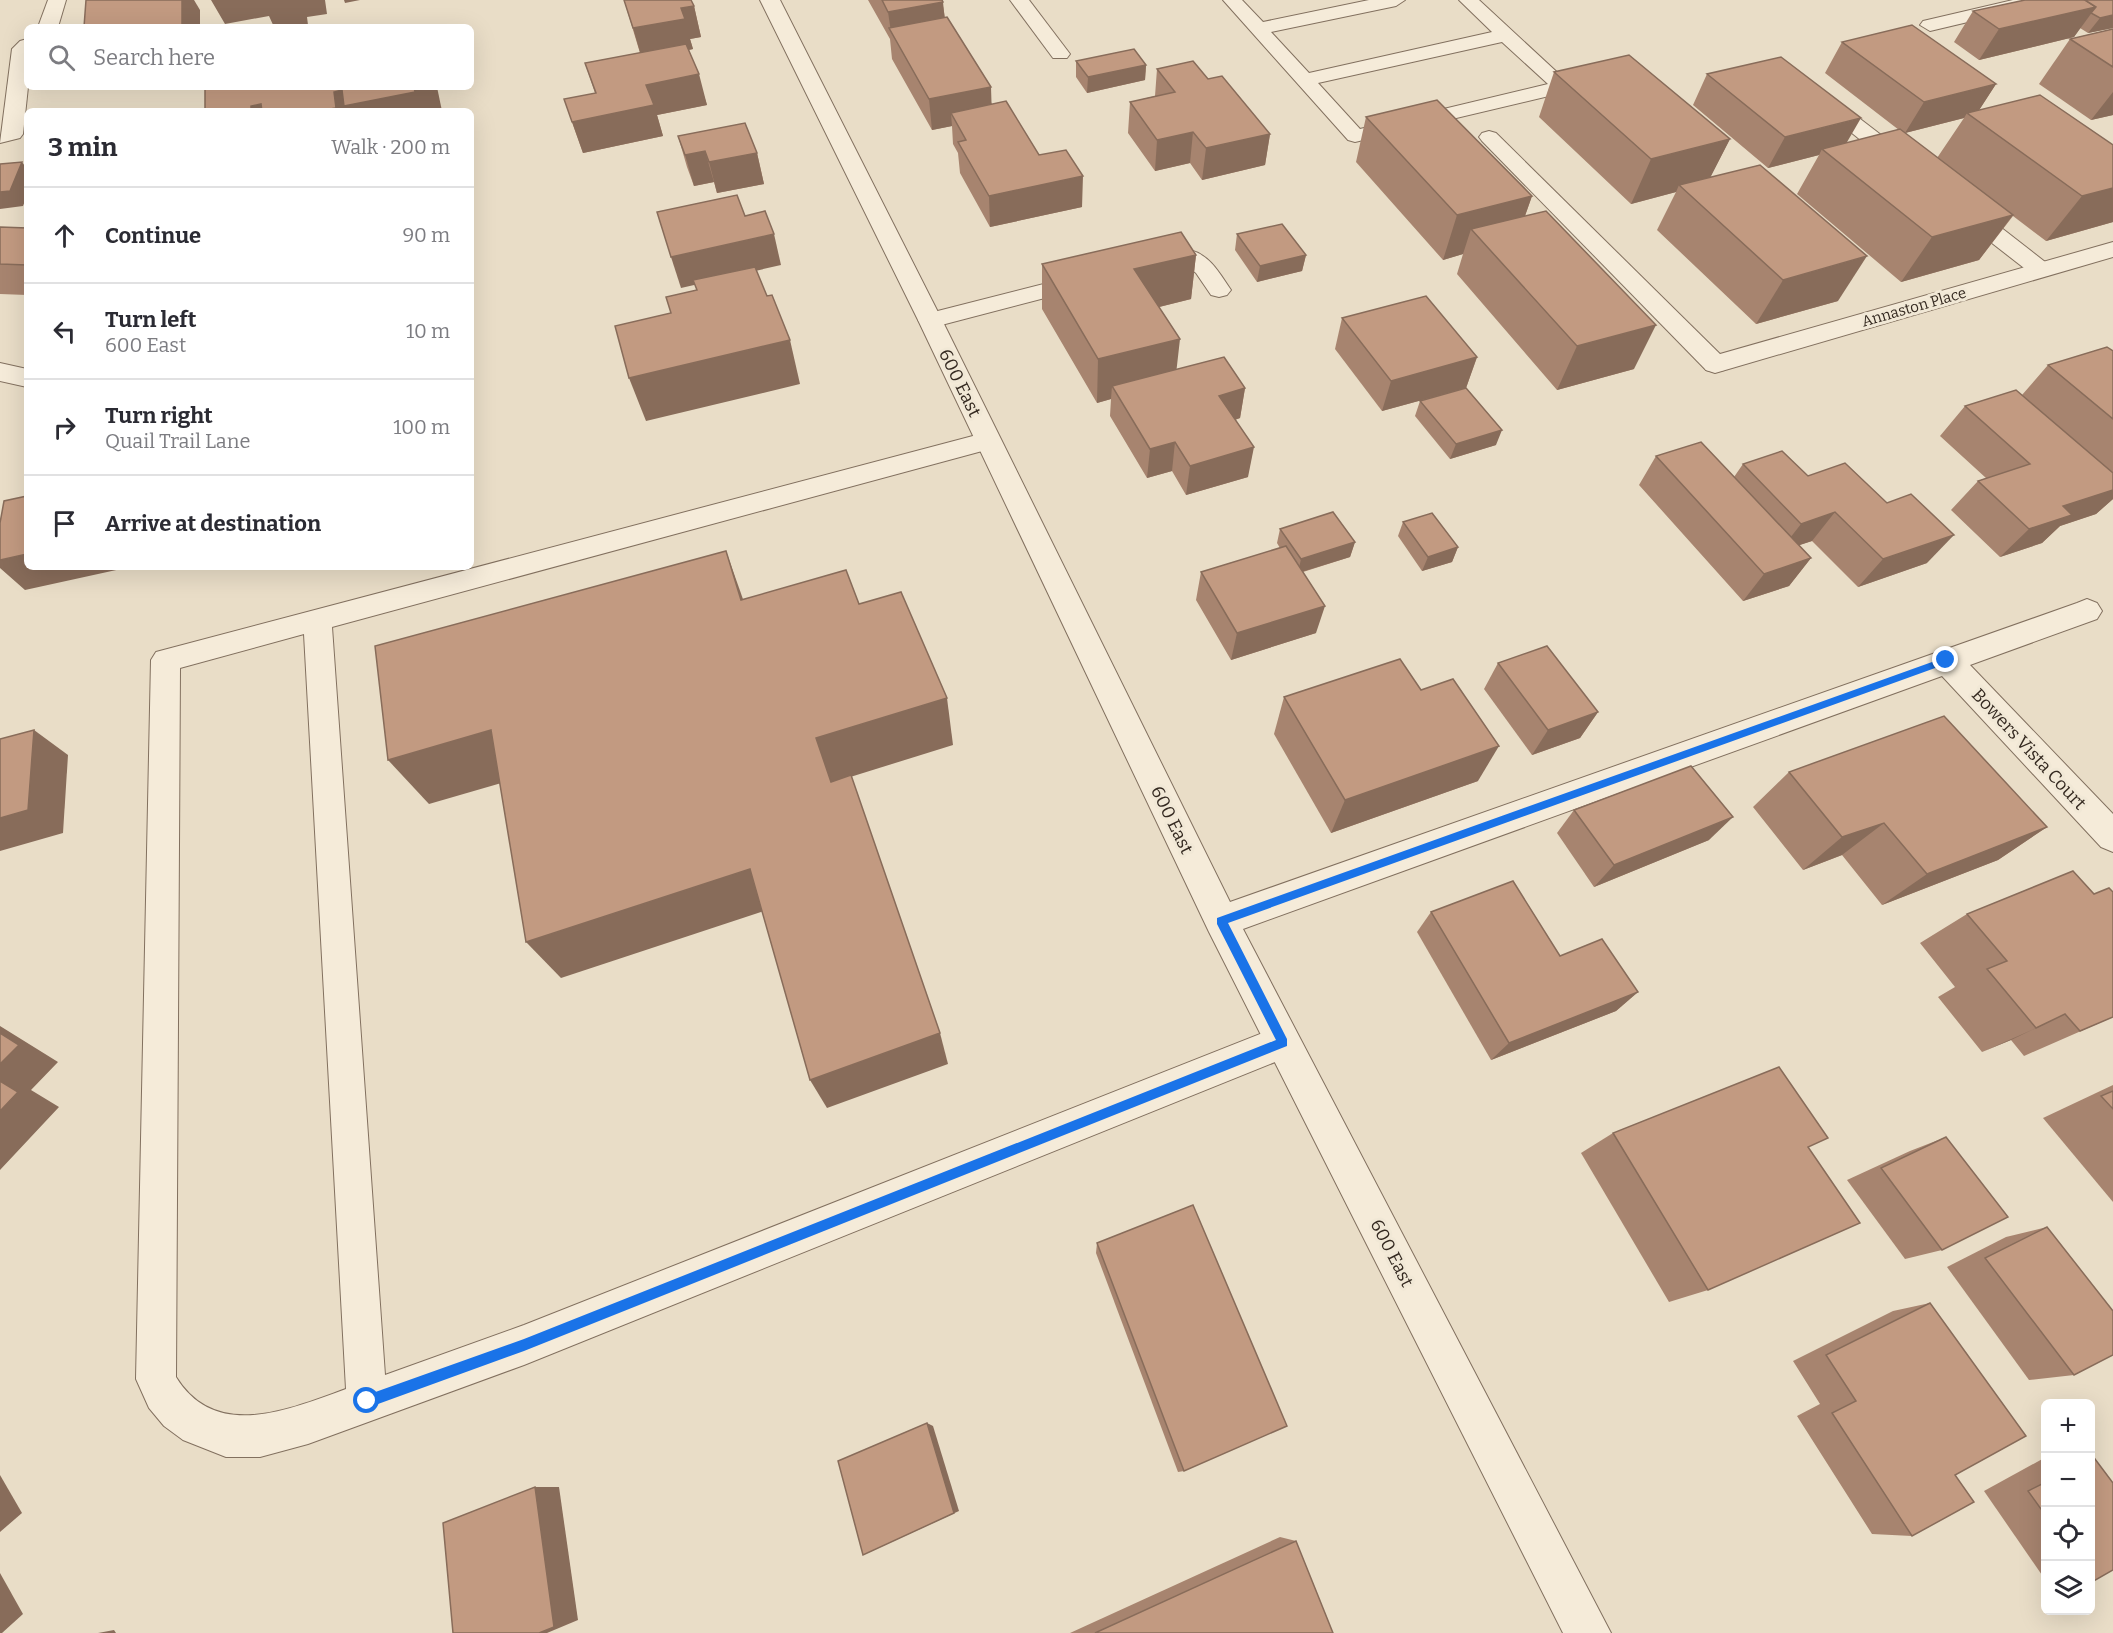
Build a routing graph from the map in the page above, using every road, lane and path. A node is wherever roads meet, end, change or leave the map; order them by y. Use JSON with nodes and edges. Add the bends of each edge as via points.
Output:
{"nodes":[{"id":1,"x":57,"y":0,"type":"edge"},
{"id":2,"x":770,"y":0,"type":"edge"},
{"id":3,"x":1018,"y":0,"type":"edge"},
{"id":4,"x":1232,"y":0,"type":"edge"},
{"id":5,"x":1396,"y":0,"type":"edge"},
{"id":6,"x":1468,"y":0,"type":"edge"},
{"id":7,"x":2037,"y":0,"type":"edge"},
{"id":8,"x":49,"y":24,"type":"edge"},
{"id":9,"x":1930,"y":25,"type":"dead end"},
{"id":10,"x":1258,"y":29,"type":"junction"},
{"id":11,"x":1506,"y":35,"type":"junction"},
{"id":12,"x":24,"y":47,"type":"edge"},
{"id":13,"x":1060,"y":54,"type":"dead end"},
{"id":14,"x":1304,"y":80,"type":"junction"},
{"id":15,"x":1806,"y":86,"type":"edge"},
{"id":16,"x":0,"y":137,"type":"edge"},
{"id":17,"x":1489,"y":137,"type":"dead end"},
{"id":18,"x":1918,"y":175,"type":"edge"},
{"id":19,"x":1947,"y":197,"type":"edge"},
{"id":20,"x":2113,"y":249,"type":"edge"},
{"id":21,"x":1137,"y":269,"type":"edge"},
{"id":22,"x":2041,"y":270,"type":"junction"},
{"id":23,"x":1105,"y":276,"type":"edge"},
{"id":24,"x":1219,"y":290,"type":"dead end"},
{"id":25,"x":930,"y":320,"type":"junction"},
{"id":26,"x":1715,"y":364,"type":"joint"},
{"id":27,"x":0,"y":372,"type":"edge"},
{"id":28,"x":24,"y":377,"type":"edge"},
{"id":29,"x":988,"y":441,"type":"junction"},
{"id":30,"x":2087,"y":610,"type":"dead end"},
{"id":31,"x":317,"y":619,"type":"junction"},
{"id":32,"x":1946,"y":660,"type":"junction"},
{"id":33,"x":2113,"y":837,"type":"edge"},
{"id":34,"x":1221,"y":921,"type":"junction"},
{"id":35,"x":1283,"y":1042,"type":"junction"},
{"id":36,"x":367,"y":1401,"type":"junction"},
{"id":37,"x":1588,"y":1633,"type":"edge"}],
"edges":[{"from":1,"to":8,"type":"lane"},
{"from":2,"to":25,"type":"street","name":"600 East"},
{"from":3,"to":13,"type":"lane"},
{"from":4,"to":10,"type":"lane"},
{"from":5,"to":10,"type":"lane"},
{"from":6,"to":11,"type":"lane"},
{"from":7,"to":9,"type":"lane"},
{"from":10,"to":14,"type":"lane"},
{"from":11,"to":14,"type":"lane"},
{"from":11,"to":14,"type":"lane","via":[[1563,87],[1354,136]]},
{"from":12,"to":16,"type":"lane","via":[[13,134]]},
{"from":15,"to":18,"type":"lane"},
{"from":17,"to":26,"type":"lane"},
{"from":19,"to":22,"type":"lane"},
{"from":20,"to":22,"type":"street","name":"Annaston Place"},
{"from":21,"to":24,"type":"lane","via":[[1190,257],[1204,268]]},
{"from":22,"to":26,"type":"street","name":"Annaston Place"},
{"from":23,"to":25,"type":"lane"},
{"from":25,"to":29,"type":"street","name":"600 East"},
{"from":27,"to":28,"type":"street"},
{"from":29,"to":31,"type":"lane"},
{"from":29,"to":34,"type":"street","name":"600 East"},
{"from":30,"to":32,"type":"street"},
{"from":31,"to":36,"type":"lane"},
{"from":31,"to":36,"type":"lane","via":[[166,660],[156,1379],[178,1412],[226,1436],[260,1436]]},
{"from":32,"to":33,"type":"street","name":"Bowers Vista Court"},
{"from":32,"to":34,"type":"street"},
{"from":34,"to":35,"type":"street","name":"600 East"},
{"from":35,"to":36,"type":"lane","via":[[524,1345]]},
{"from":35,"to":37,"type":"street","name":"600 East"}]}
